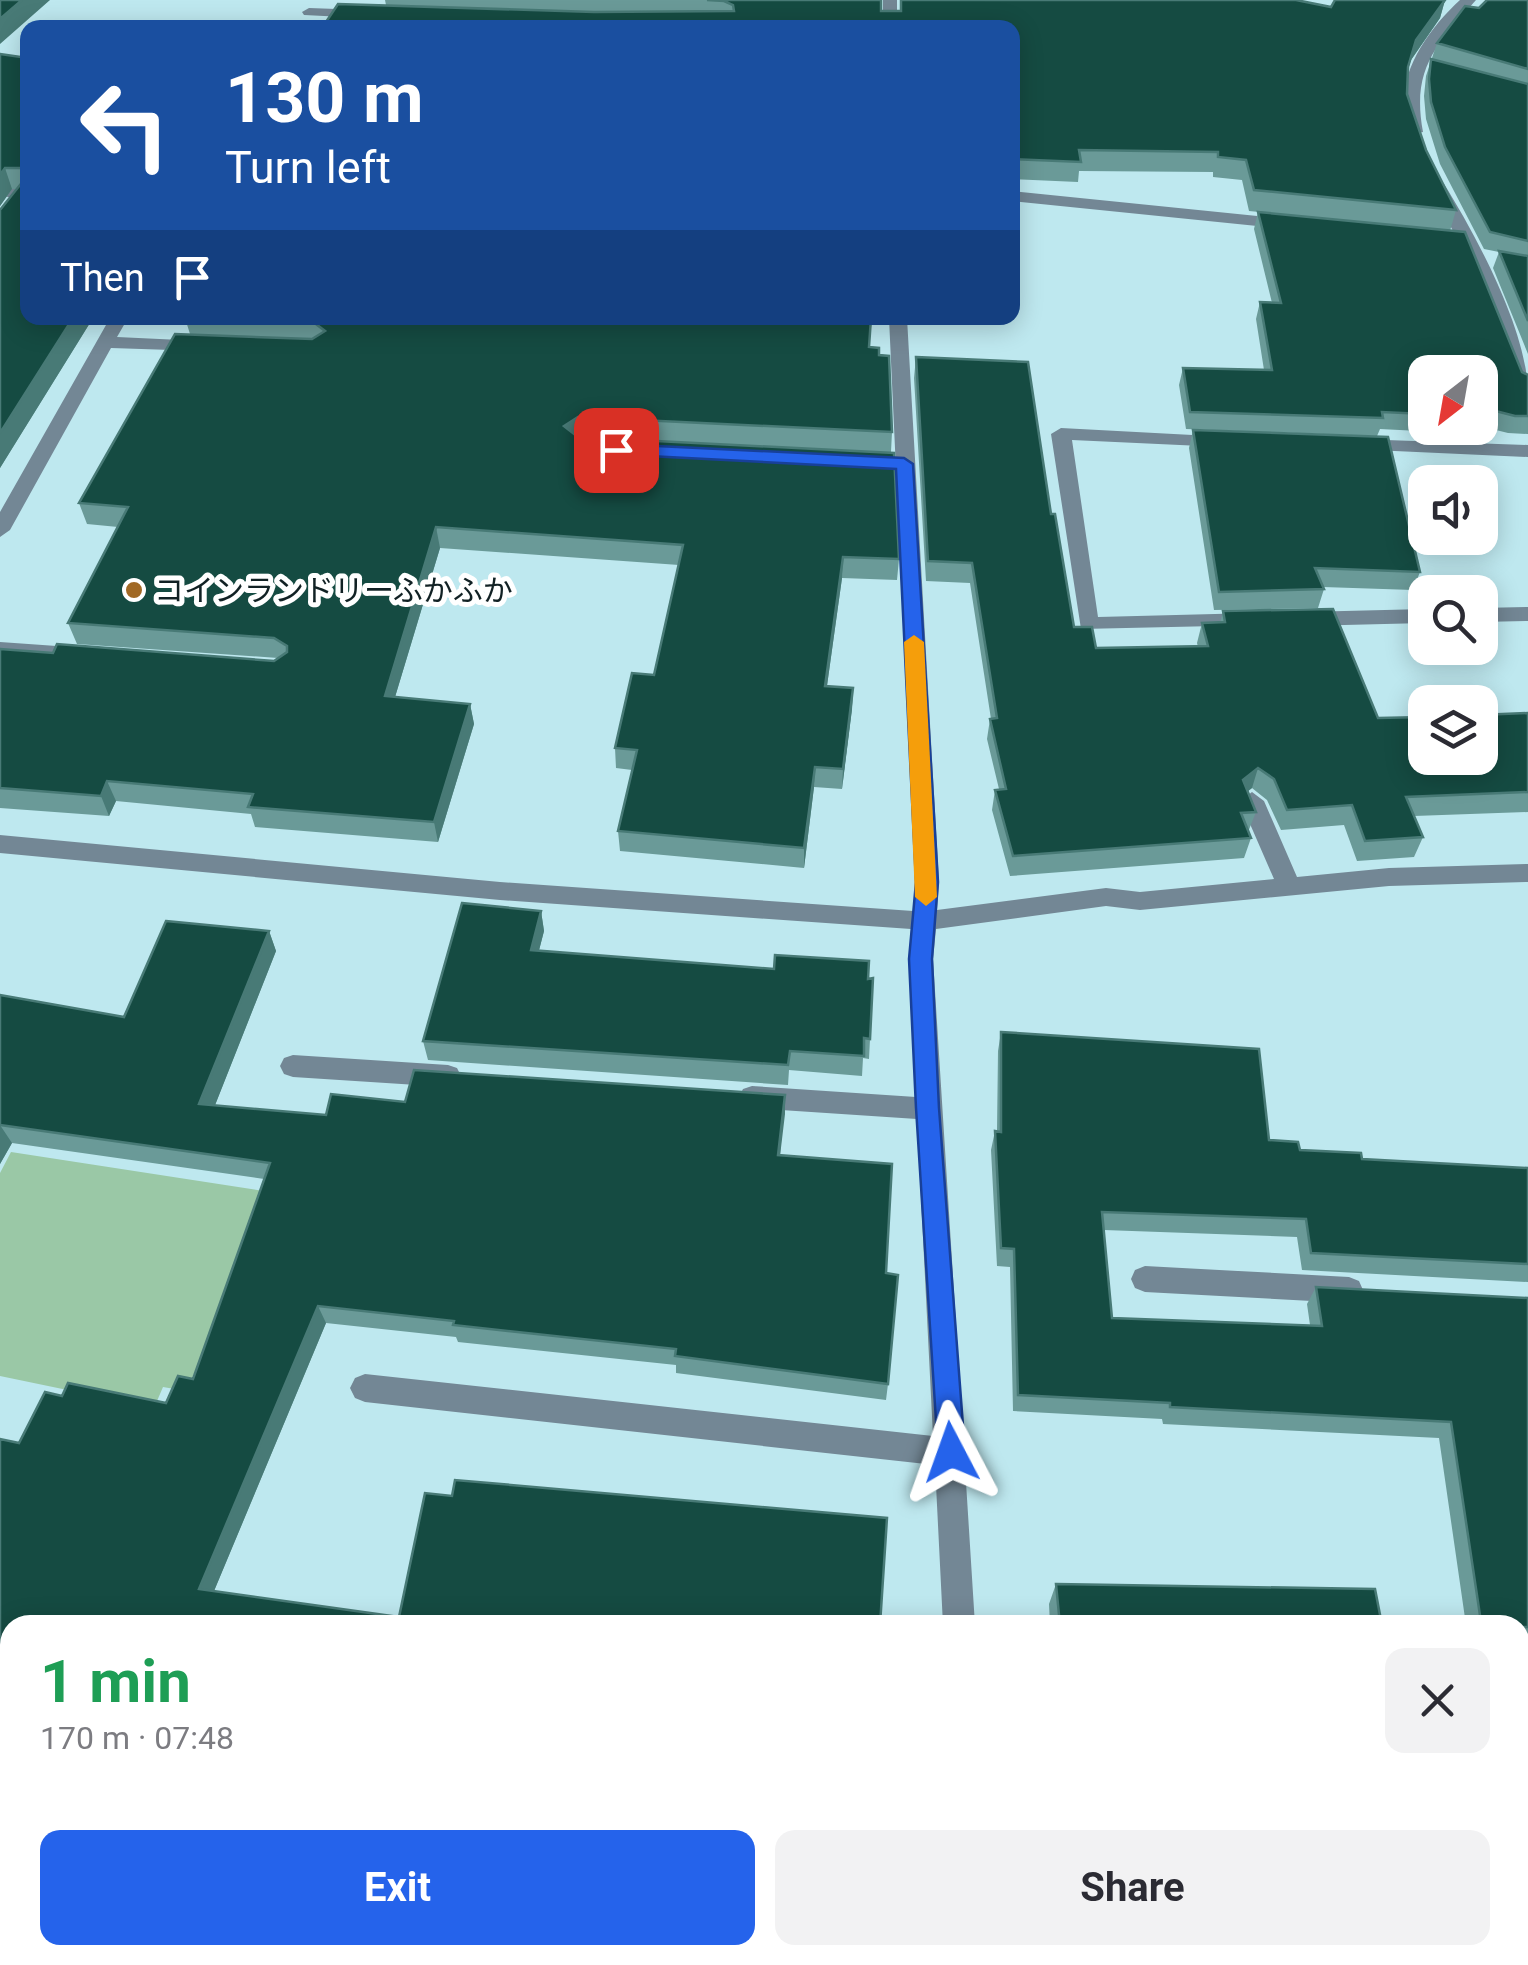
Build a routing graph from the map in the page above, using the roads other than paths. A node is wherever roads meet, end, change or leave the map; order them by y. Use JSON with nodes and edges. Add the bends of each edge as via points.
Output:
{"nodes":[{"id":1,"x":1468,"y":0,"type":"edge"},
{"id":2,"x":313,"y":6,"type":"edge"},
{"id":3,"x":388,"y":15,"type":"edge"},
{"id":4,"x":1418,"y":66,"type":"junction"},
{"id":5,"x":1436,"y":70,"type":"edge"},
{"id":6,"x":1420,"y":146,"type":"edge"},
{"id":7,"x":1432,"y":176,"type":"edge"},
{"id":8,"x":0,"y":190,"type":"edge"},
{"id":9,"x":1020,"y":197,"type":"edge"},
{"id":10,"x":20,"y":201,"type":"edge"},
{"id":11,"x":1315,"y":226,"type":"edge"},
{"id":12,"x":1448,"y":240,"type":"edge"},
{"id":13,"x":1471,"y":249,"type":"junction"},
{"id":14,"x":1502,"y":258,"type":"edge"},
{"id":15,"x":115,"y":325,"type":"edge"},
{"id":16,"x":898,"y":325,"type":"edge"},
{"id":17,"x":106,"y":342,"type":"junction"},
{"id":18,"x":221,"y":347,"type":"edge"},
{"id":19,"x":1528,"y":388,"type":"edge"},
{"id":20,"x":1235,"y":441,"type":"edge"},
{"id":21,"x":1333,"y":444,"type":"edge"},
{"id":22,"x":1528,"y":452,"type":"edge"},
{"id":23,"x":0,"y":530,"type":"edge"},
{"id":24,"x":1528,"y":614,"type":"edge"},
{"id":25,"x":1498,"y":615,"type":"edge"},
{"id":26,"x":1408,"y":616,"type":"edge"},
{"id":27,"x":0,"y":649,"type":"edge"},
{"id":28,"x":112,"y":658,"type":"edge"},
{"id":29,"x":1252,"y":800,"type":"edge"},
{"id":30,"x":0,"y":844,"type":"edge"},
{"id":31,"x":1528,"y":873,"type":"edge"},
{"id":32,"x":1288,"y":886,"type":"junction"},
{"id":33,"x":925,"y":922,"type":"junction"},
{"id":34,"x":294,"y":1066,"type":"dead end"},
{"id":35,"x":472,"y":1078,"type":"edge"},
{"id":36,"x":729,"y":1095,"type":"edge"},
{"id":37,"x":928,"y":1108,"type":"junction"},
{"id":38,"x":1145,"y":1279,"type":"dead end"},
{"id":39,"x":1375,"y":1291,"type":"edge"},
{"id":40,"x":364,"y":1388,"type":"dead end"},
{"id":41,"x":951,"y":1452,"type":"junction"},
{"id":42,"x":959,"y":1615,"type":"edge"}],
"edges":[{"from":1,"to":4,"type":"street"},
{"from":2,"to":3,"type":"street"},
{"from":4,"to":5,"type":"street"},
{"from":4,"to":6,"type":"street","via":[[1408,105]]},
{"from":7,"to":13,"type":"street"},
{"from":8,"to":10,"type":"street"},
{"from":9,"to":11,"type":"street"},
{"from":12,"to":13,"type":"street"},
{"from":13,"to":14,"type":"street"},
{"from":13,"to":19,"type":"street"},
{"from":15,"to":17,"type":"street"},
{"from":16,"to":33,"type":"street","via":[[895,463]]},
{"from":17,"to":18,"type":"street"},
{"from":17,"to":23,"type":"street"},
{"from":20,"to":26,"type":"street","via":[[1060,434],[1088,624]]},
{"from":21,"to":22,"type":"street"},
{"from":24,"to":25,"type":"street"},
{"from":27,"to":28,"type":"street"},
{"from":29,"to":32,"type":"street"},
{"from":30,"to":33,"type":"street","via":[[520,893]]},
{"from":31,"to":32,"type":"street"},
{"from":32,"to":33,"type":"street","via":[[1140,901],[1106,897]]},
{"from":33,"to":37,"type":"street","via":[[920,959]]},
{"from":34,"to":35,"type":"street"},
{"from":36,"to":37,"type":"street"},
{"from":37,"to":41,"type":"street"},
{"from":38,"to":39,"type":"street"},
{"from":40,"to":41,"type":"street"},
{"from":41,"to":42,"type":"street"}]}
